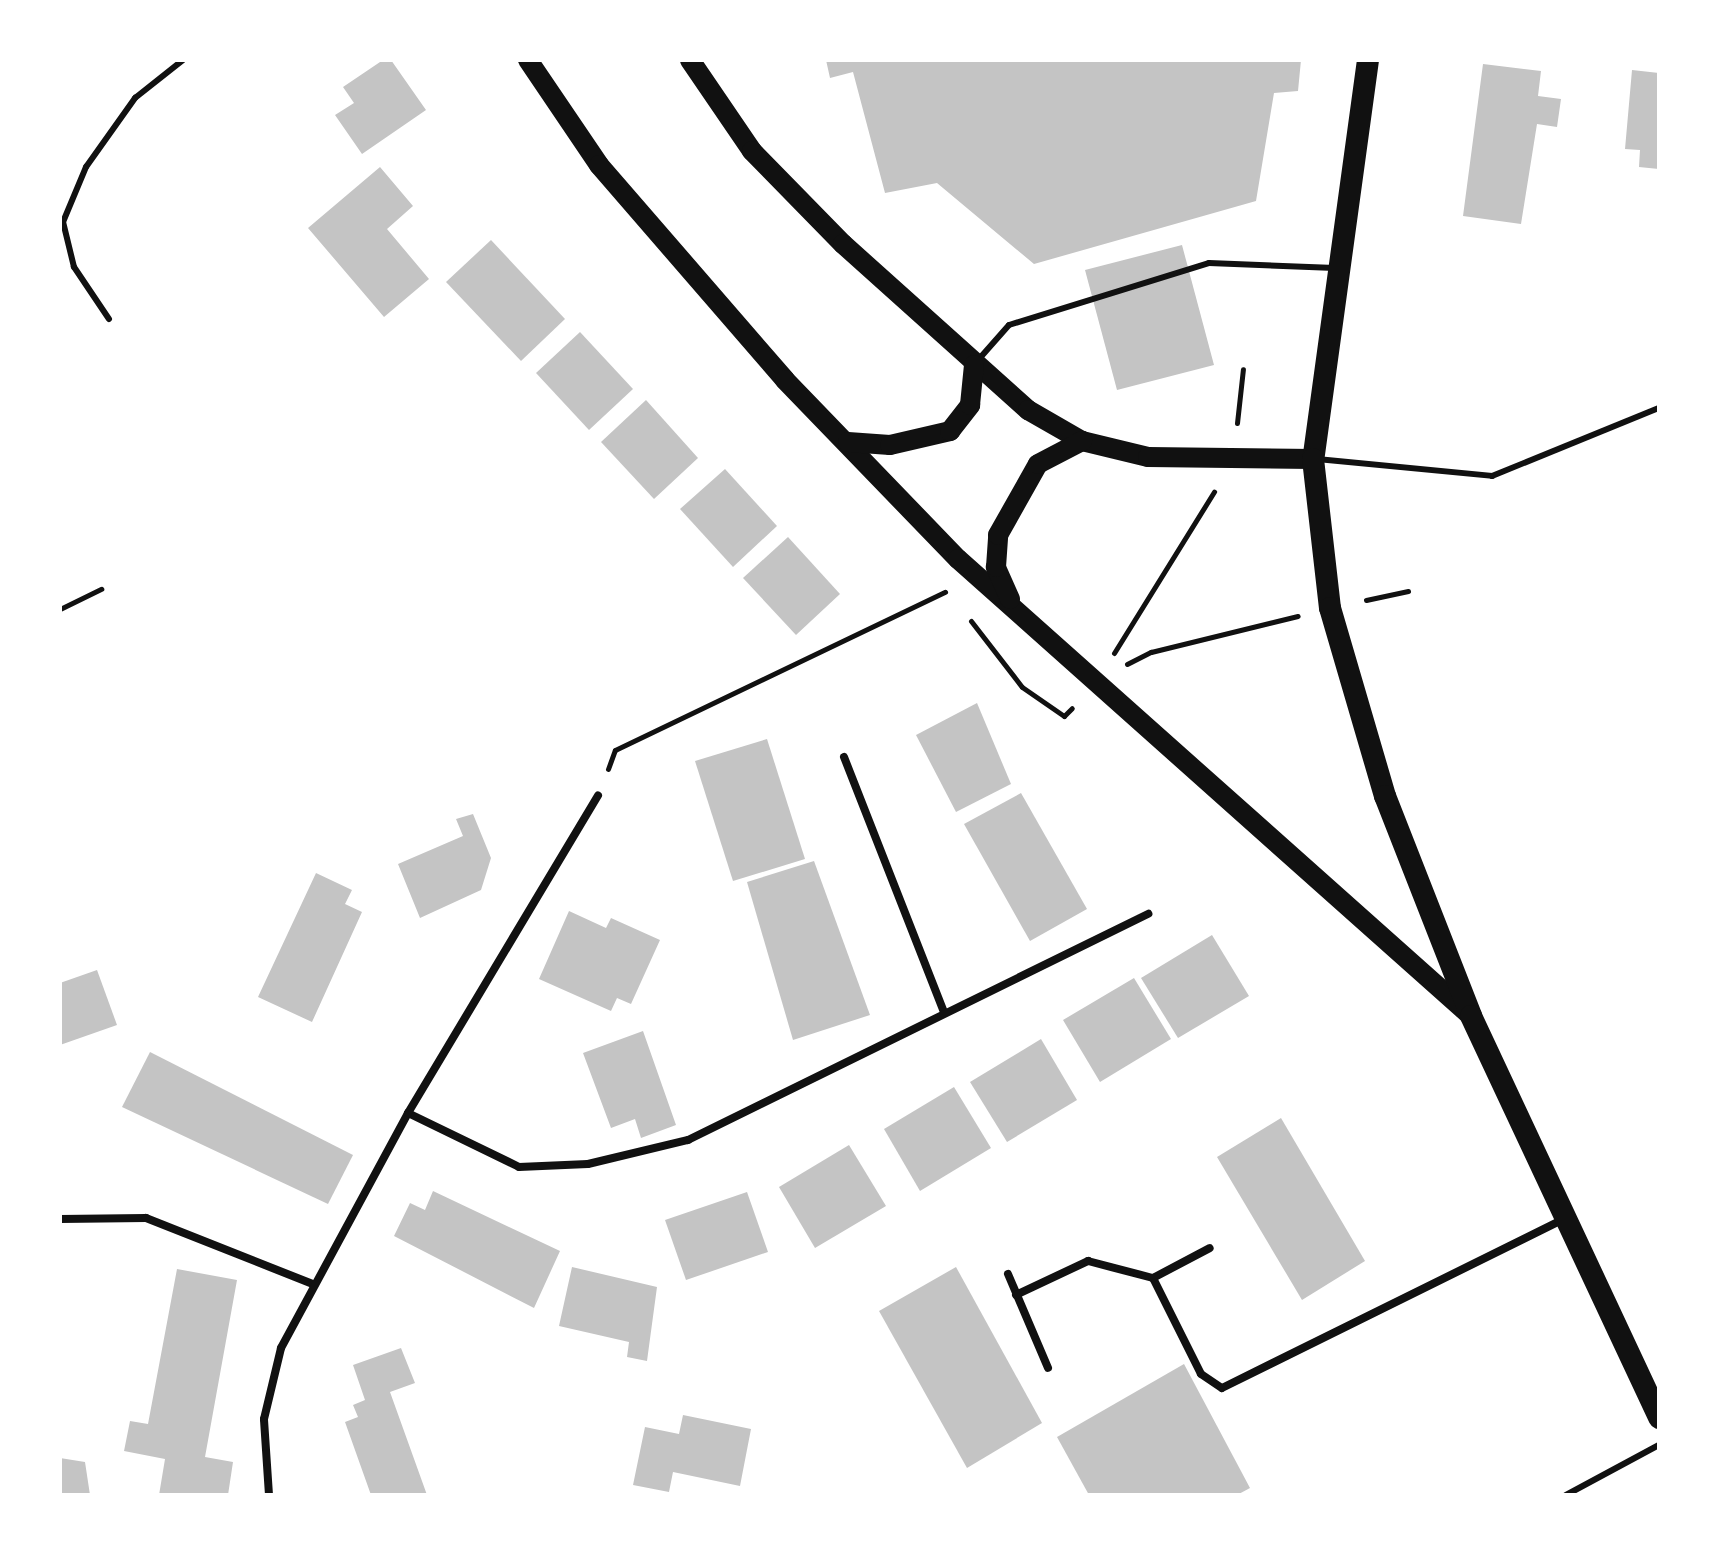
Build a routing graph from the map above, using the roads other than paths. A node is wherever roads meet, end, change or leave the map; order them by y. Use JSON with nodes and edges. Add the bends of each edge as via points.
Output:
{"nodes":[{"id":1,"x":183,"y":60,"type":"edge"},
{"id":2,"x":528,"y":60,"type":"edge"},
{"id":3,"x":690,"y":60,"type":"edge"},
{"id":4,"x":1368,"y":60,"type":"edge"},
{"id":5,"x":1341,"y":268,"type":"junction"},
{"id":6,"x":109,"y":319,"type":"dead end"},
{"id":7,"x":974,"y":365,"type":"junction"},
{"id":8,"x":1659,"y":408,"type":"edge"},
{"id":9,"x":1082,"y":441,"type":"junction"},
{"id":10,"x":848,"y":442,"type":"junction"},
{"id":11,"x":1313,"y":459,"type":"junction"},
{"id":12,"x":1013,"y":606,"type":"junction"},
{"id":13,"x":844,"y":757,"type":"dead end"},
{"id":14,"x":598,"y":796,"type":"road end"},
{"id":15,"x":1148,"y":914,"type":"dead end"},
{"id":16,"x":943,"y":1010,"type":"junction"},
{"id":17,"x":1471,"y":1016,"type":"junction"},
{"id":18,"x":408,"y":1113,"type":"junction"},
{"id":19,"x":60,"y":1219,"type":"edge"},
{"id":20,"x":1565,"y":1219,"type":"junction"},
{"id":21,"x":1210,"y":1248,"type":"dead end"},
{"id":22,"x":1008,"y":1274,"type":"dead end"},
{"id":23,"x":1153,"y":1278,"type":"junction"},
{"id":24,"x":313,"y":1284,"type":"junction"},
{"id":25,"x":1016,"y":1295,"type":"junction"},
{"id":26,"x":1048,"y":1368,"type":"dead end"},
{"id":27,"x":1659,"y":1418,"type":"edge"},
{"id":28,"x":1659,"y":1445,"type":"edge"},
{"id":29,"x":269,"y":1495,"type":"edge"},
{"id":30,"x":1566,"y":1495,"type":"edge"}],
"edges":[{"from":1,"to":6,"type":"lane","via":[[135,98],[86,167],[63,222],[74,267]]},
{"from":2,"to":10,"type":"main road","via":[[599,165]]},
{"from":3,"to":7,"type":"main road","via":[[752,151]]},
{"from":4,"to":5,"type":"highway"},
{"from":5,"to":7,"type":"lane","via":[[1209,263],[1009,325]]},
{"from":5,"to":11,"type":"highway"},
{"from":7,"to":9,"type":"main road","via":[[1028,410]]},
{"from":7,"to":10,"type":"main road","via":[[970,405],[950,431],[890,445]]},
{"from":8,"to":11,"type":"lane","via":[[1492,476]]},
{"from":9,"to":11,"type":"main road","via":[[1148,457]]},
{"from":9,"to":12,"type":"main road","via":[[1038,464],[998,535],[996,567]]},
{"from":10,"to":12,"type":"main road"},
{"from":11,"to":17,"type":"highway","via":[[1330,608],[1385,796]]},
{"from":12,"to":17,"type":"main road"},
{"from":13,"to":16,"type":"street"},
{"from":14,"to":18,"type":"street"},
{"from":15,"to":16,"type":"street"},
{"from":16,"to":18,"type":"street","via":[[688,1140],[588,1164],[519,1167]]},
{"from":17,"to":20,"type":"highway"},
{"from":18,"to":24,"type":"street"},
{"from":19,"to":24,"type":"street","via":[[146,1218]]},
{"from":20,"to":23,"type":"street","via":[[1222,1388],[1201,1374]]},
{"from":20,"to":27,"type":"highway"},
{"from":21,"to":23,"type":"street"},
{"from":22,"to":25,"type":"street"},
{"from":23,"to":25,"type":"street","via":[[1088,1261]]},
{"from":24,"to":29,"type":"street","via":[[281,1348],[264,1419]]},
{"from":25,"to":26,"type":"street"},
{"from":28,"to":30,"type":"lane"}]}
